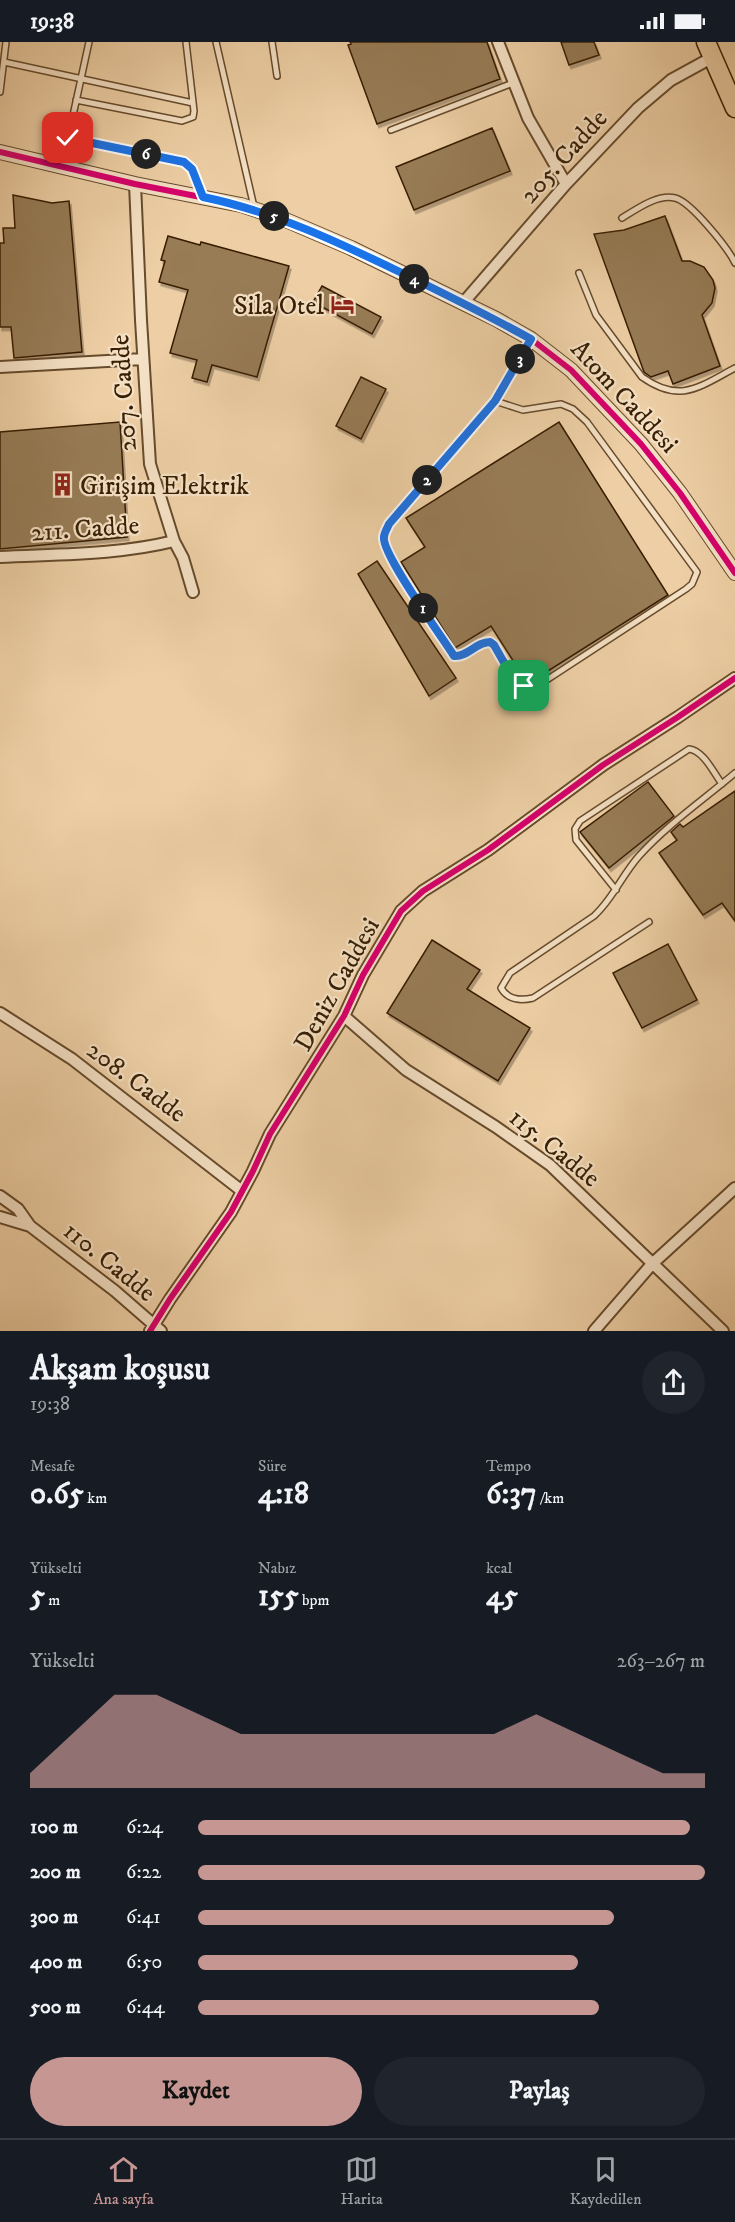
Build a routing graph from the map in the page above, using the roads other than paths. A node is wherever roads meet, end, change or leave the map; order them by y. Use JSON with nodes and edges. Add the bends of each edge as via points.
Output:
{"nodes":[{"id":1,"x":6,"y":42,"type":"edge"},
{"id":2,"x":89,"y":42,"type":"edge"},
{"id":3,"x":186,"y":42,"type":"edge"},
{"id":4,"x":216,"y":42,"type":"edge"},
{"id":5,"x":272,"y":42,"type":"edge"},
{"id":6,"x":498,"y":42,"type":"edge"},
{"id":7,"x":710,"y":50,"type":"edge"},
{"id":8,"x":4,"y":62,"type":"junction"},
{"id":9,"x":278,"y":76,"type":"dead end"},
{"id":10,"x":81,"y":80,"type":"junction"},
{"id":11,"x":513,"y":83,"type":"junction"},
{"id":12,"x":0,"y":92,"type":"edge"},
{"id":13,"x":76,"y":100,"type":"junction"},
{"id":14,"x":193,"y":103,"type":"junction"},
{"id":15,"x":735,"y":108,"type":"edge"},
{"id":16,"x":391,"y":130,"type":"dead end"},
{"id":17,"x":68,"y":138,"type":"junction"},
{"id":18,"x":0,"y":152,"type":"edge"},
{"id":19,"x":62,"y":167,"type":"junction"},
{"id":20,"x":135,"y":184,"type":"junction"},
{"id":21,"x":566,"y":184,"type":"junction"},
{"id":22,"x":203,"y":197,"type":"junction"},
{"id":23,"x":254,"y":209,"type":"junction"},
{"id":24,"x":622,"y":218,"type":"dead end"},
{"id":25,"x":735,"y":263,"type":"edge"},
{"id":26,"x":579,"y":273,"type":"dead end"},
{"id":27,"x":463,"y":303,"type":"junction"},
{"id":28,"x":531,"y":339,"type":"junction"},
{"id":29,"x":143,"y":359,"type":"junction"},
{"id":30,"x":0,"y":367,"type":"edge"},
{"id":31,"x":735,"y":368,"type":"edge"},
{"id":32,"x":495,"y":401,"type":"junction"},
{"id":33,"x":174,"y":541,"type":"junction"},
{"id":34,"x":0,"y":557,"type":"edge"},
{"id":35,"x":735,"y":573,"type":"edge"},
{"id":36,"x":193,"y":592,"type":"dead end"},
{"id":37,"x":735,"y":678,"type":"edge"},
{"id":38,"x":735,"y":773,"type":"edge"},
{"id":39,"x":722,"y":784,"type":"junction"},
{"id":40,"x":616,"y":890,"type":"junction"},
{"id":41,"x":649,"y":922,"type":"dead end"},
{"id":42,"x":0,"y":1013,"type":"edge"},
{"id":43,"x":344,"y":1016,"type":"junction"},
{"id":44,"x":735,"y":1188,"type":"edge"},
{"id":45,"x":242,"y":1191,"type":"junction"},
{"id":46,"x":0,"y":1196,"type":"edge"},
{"id":47,"x":0,"y":1217,"type":"edge"},
{"id":48,"x":30,"y":1226,"type":"junction"},
{"id":49,"x":652,"y":1264,"type":"junction"},
{"id":50,"x":155,"y":1329,"type":"edge"},
{"id":51,"x":594,"y":1331,"type":"edge"},
{"id":52,"x":723,"y":1331,"type":"edge"}],
"edges":[{"from":1,"to":8,"type":"lane"},
{"from":2,"to":10,"type":"lane"},
{"from":3,"to":14,"type":"lane"},
{"from":4,"to":23,"type":"lane"},
{"from":5,"to":9,"type":"lane"},
{"from":6,"to":11,"type":"street"},
{"from":7,"to":15,"type":"highway"},
{"from":7,"to":21,"type":"street","name":"205. Cadde","via":[[638,108]]},
{"from":8,"to":10,"type":"lane"},
{"from":8,"to":12,"type":"lane"},
{"from":10,"to":13,"type":"lane"},
{"from":10,"to":14,"type":"lane"},
{"from":11,"to":16,"type":"lane"},
{"from":11,"to":21,"type":"street"},
{"from":13,"to":14,"type":"lane","via":[[182,121],[193,117]]},
{"from":13,"to":17,"type":"lane"},
{"from":17,"to":19,"type":"lane"},
{"from":17,"to":22,"type":"lane","via":[[184,162],[192,169]]},
{"from":18,"to":19,"type":"street","name":"Atom Caddesi"},
{"from":19,"to":20,"type":"street","name":"Atom Caddesi"},
{"from":20,"to":22,"type":"street","name":"Atom Caddesi"},
{"from":20,"to":29,"type":"street","name":"207. Cadde"},
{"from":21,"to":27,"type":"street","name":"205. Cadde"},
{"from":22,"to":23,"type":"street","name":"Atom Caddesi"},
{"from":23,"to":27,"type":"street","name":"Atom Caddesi","via":[[351,248]]},
{"from":24,"to":25,"type":"lane","via":[[645,204],[676,198],[716,236]]},
{"from":26,"to":31,"type":"lane","via":[[596,315],[652,385],[683,392]]},
{"from":27,"to":28,"type":"street","name":"Atom Caddesi"},
{"from":28,"to":32,"type":"lane"},
{"from":28,"to":35,"type":"street","name":"Atom Caddesi","via":[[571,370],[641,444]]},
{"from":29,"to":30,"type":"street"},
{"from":29,"to":33,"type":"street","name":"207. Cadde","via":[[150,464]]},
{"from":32,"to":32,"type":"lane","via":[[389,524],[384,537],[400,574],[454,656],[490,642],[514,680],[529,688],[686,589],[697,572],[587,422],[573,409],[561,404],[523,410]]},
{"from":33,"to":34,"type":"street","name":"211. Cadde","via":[[130,549]]},
{"from":33,"to":36,"type":"street","name":"207. Cadde"},
{"from":37,"to":43,"type":"street","name":"Deniz Caddesi","via":[[603,765],[410,902],[392,923]]},
{"from":38,"to":39,"type":"lane"},
{"from":39,"to":40,"type":"lane","via":[[656,839]]},
{"from":39,"to":40,"type":"lane","via":[[703,757],[688,749],[580,821],[575,829],[576,840]]},
{"from":40,"to":41,"type":"lane","via":[[594,916],[510,973],[501,988],[505,995],[523,1000],[533,998]]},
{"from":42,"to":45,"type":"street","name":"208. Cadde","via":[[72,1059]]},
{"from":43,"to":45,"type":"street","name":"Deniz Caddesi","via":[[270,1134]]},
{"from":43,"to":49,"type":"street","name":"115. Cadde","via":[[406,1070],[550,1165]]},
{"from":44,"to":49,"type":"street"},
{"from":45,"to":50,"type":"street","name":"Deniz Caddesi"},
{"from":46,"to":48,"type":"street","name":"110. Cadde","via":[[18,1209]]},
{"from":47,"to":48,"type":"street","name":"110. Cadde"},
{"from":48,"to":50,"type":"street","name":"110. Cadde","via":[[115,1291]]},
{"from":49,"to":51,"type":"street"},
{"from":49,"to":52,"type":"street","name":"115. Cadde"}]}
